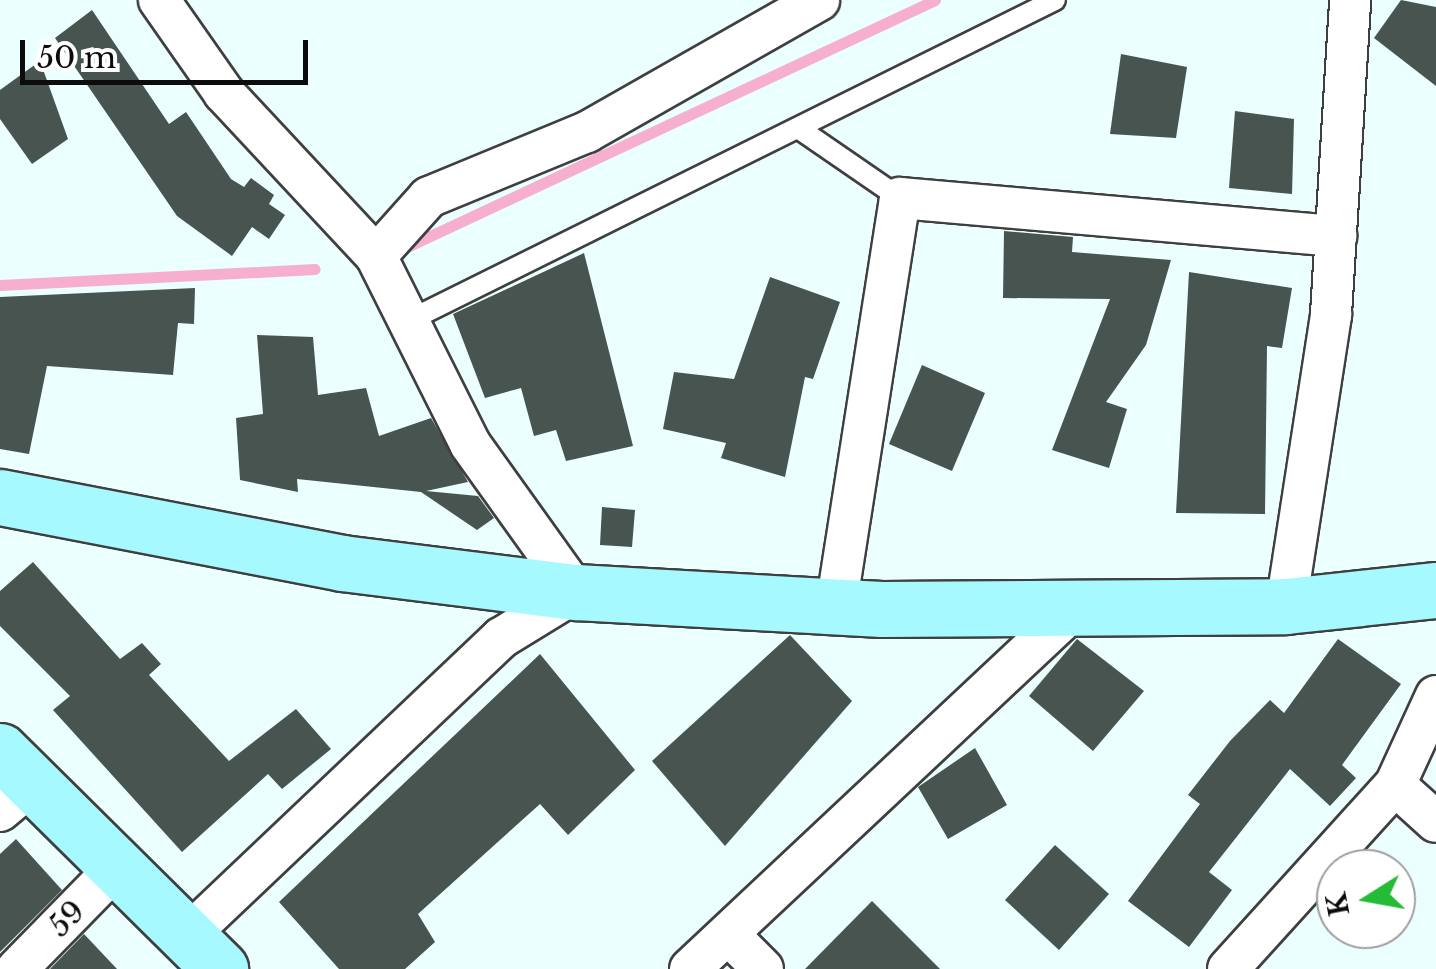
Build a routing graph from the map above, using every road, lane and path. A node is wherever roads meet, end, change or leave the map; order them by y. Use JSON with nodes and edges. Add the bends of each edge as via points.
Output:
{"nodes":[{"id":1,"x":159,"y":0,"type":"edge"},
{"id":2,"x":820,"y":0,"type":"edge"},
{"id":3,"x":1055,"y":0,"type":"edge"},
{"id":4,"x":1350,"y":0,"type":"edge"},
{"id":5,"x":801,"y":130,"type":"junction"},
{"id":6,"x":900,"y":198,"type":"junction"},
{"id":7,"x":1336,"y":236,"type":"junction"},
{"id":8,"x":376,"y":256,"type":"junction"},
{"id":9,"x":408,"y":321,"type":"junction"},
{"id":10,"x":0,"y":497,"type":"edge"},
{"id":11,"x":1436,"y":590,"type":"edge"},
{"id":12,"x":576,"y":592,"type":"junction"},
{"id":13,"x":1286,"y":606,"type":"junction"},
{"id":14,"x":836,"y":607,"type":"junction"},
{"id":15,"x":1076,"y":608,"type":"junction"},
{"id":16,"x":1436,"y":696,"type":"edge"},
{"id":17,"x":11,"y":782,"type":"edge"},
{"id":18,"x":1395,"y":785,"type":"junction"},
{"id":19,"x":1436,"y":822,"type":"edge"},
{"id":20,"x":116,"y":868,"type":"junction"},
{"id":21,"x":729,"y":935,"type":"junction"},
{"id":22,"x":204,"y":952,"type":"edge"},
{"id":23,"x":18,"y":969,"type":"edge"},
{"id":24,"x":690,"y":969,"type":"edge"},
{"id":25,"x":763,"y":969,"type":"edge"},
{"id":26,"x":1228,"y":969,"type":"edge"}],
"edges":[{"from":1,"to":8,"type":"street","via":[[224,93]]},
{"from":2,"to":8,"type":"street","via":[[587,132],[429,197]]},
{"from":3,"to":5,"type":"lane"},
{"from":4,"to":7,"type":"street"},
{"from":5,"to":6,"type":"lane"},
{"from":5,"to":9,"type":"lane"},
{"from":6,"to":7,"type":"street"},
{"from":6,"to":14,"type":"street"},
{"from":7,"to":13,"type":"street"},
{"from":8,"to":9,"type":"street"},
{"from":9,"to":12,"type":"street","via":[[470,444]]},
{"from":10,"to":12,"type":"street","via":[[342,563]]},
{"from":11,"to":13,"type":"street"},
{"from":12,"to":14,"type":"street"},
{"from":12,"to":22,"type":"street","via":[[501,638]]},
{"from":13,"to":15,"type":"street"},
{"from":14,"to":15,"type":"street"},
{"from":15,"to":21,"type":"street"},
{"from":16,"to":18,"type":"street"},
{"from":17,"to":20,"type":"street"},
{"from":18,"to":19,"type":"street"},
{"from":18,"to":26,"type":"street"},
{"from":20,"to":22,"type":"street"},
{"from":20,"to":23,"type":"street","name":"59"},
{"from":21,"to":24,"type":"street"},
{"from":21,"to":25,"type":"street"}]}
